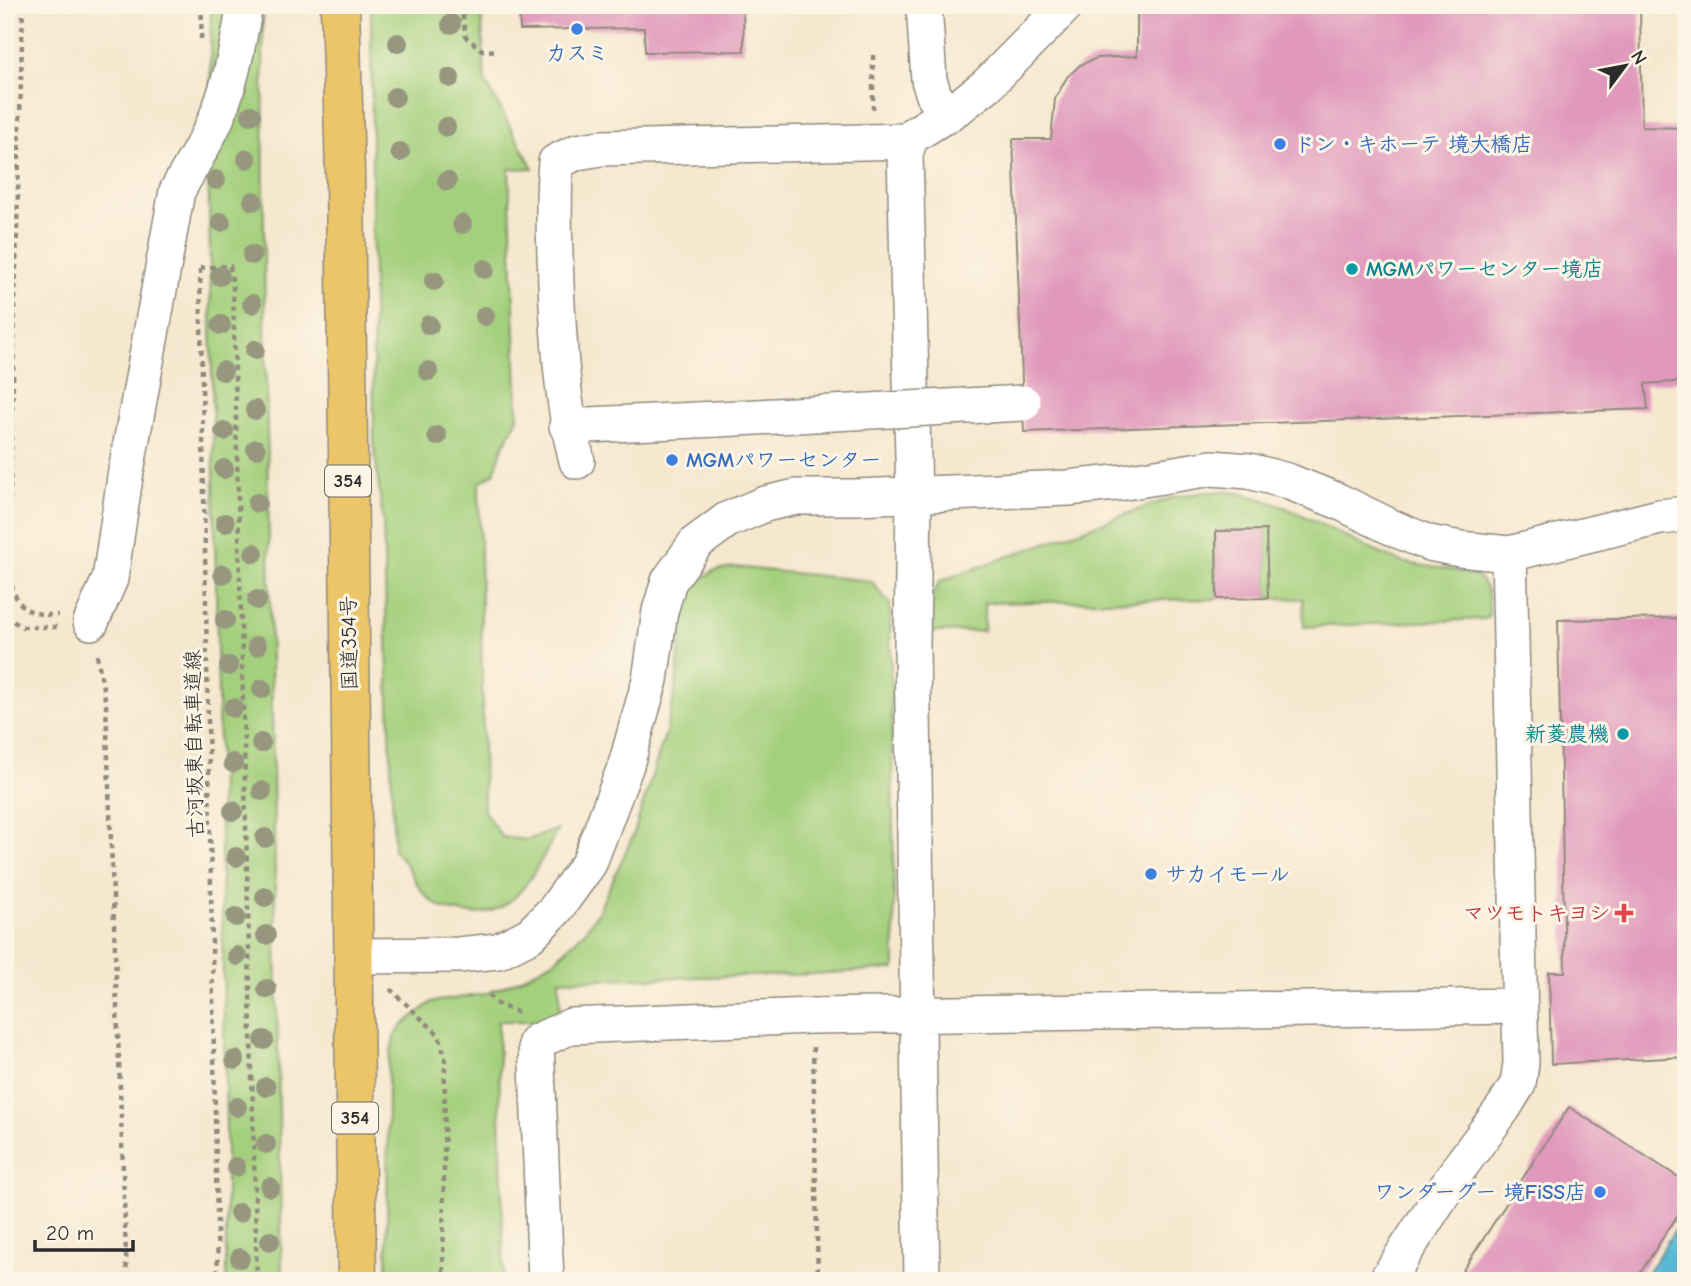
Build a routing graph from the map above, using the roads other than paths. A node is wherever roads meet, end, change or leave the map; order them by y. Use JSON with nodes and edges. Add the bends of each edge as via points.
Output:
{"nodes":[{"id":1,"x":245,"y":5,"type":"edge"},
{"id":2,"x":340,"y":5,"type":"edge"},
{"id":3,"x":924,"y":5,"type":"edge"},
{"id":4,"x":1066,"y":5,"type":"edge"},
{"id":5,"x":946,"y":116,"type":"junction"},
{"id":6,"x":909,"y":141,"type":"junction"},
{"id":7,"x":1023,"y":403,"type":"dead end"},
{"id":8,"x":568,"y":426,"type":"junction"},
{"id":9,"x":577,"y":461,"type":"dead end"},
{"id":10,"x":914,"y":495,"type":"junction"},
{"id":11,"x":1686,"y":514,"type":"edge"},
{"id":12,"x":1509,"y":554,"type":"junction"},
{"id":13,"x":78,"y":617,"type":"road end"},
{"id":14,"x":353,"y":956,"type":"junction"},
{"id":15,"x":1519,"y":1006,"type":"junction"},
{"id":16,"x":918,"y":1015,"type":"junction"},
{"id":17,"x":357,"y":1281,"type":"edge"},
{"id":18,"x":546,"y":1281,"type":"edge"},
{"id":19,"x":922,"y":1281,"type":"edge"},
{"id":20,"x":1386,"y":1281,"type":"edge"}],
"edges":[{"from":1,"to":13,"type":"street","via":[[223,102],[177,191],[110,579]]},
{"from":2,"to":14,"type":"highway","name":"国道354号","number":"354"},
{"from":3,"to":5,"type":"street","via":[[929,80]]},
{"from":4,"to":5,"type":"street","via":[[987,85]]},
{"from":5,"to":6,"type":"street"},
{"from":6,"to":8,"type":"street","via":[[601,148],[556,162],[554,222]]},
{"from":6,"to":10,"type":"street","via":[[904,167]]},
{"from":7,"to":8,"type":"street","bridge":true},
{"from":8,"to":9,"type":"street"},
{"from":10,"to":12,"type":"street","via":[[1068,488],[1212,468],[1249,471],[1338,501],[1429,542]]},
{"from":10,"to":14,"type":"street","via":[[796,497],[727,520],[696,543],[668,581],[650,680],[626,765],[589,863],[555,910],[530,935],[498,951]]},
{"from":10,"to":16,"type":"street"},
{"from":11,"to":12,"type":"street"},
{"from":12,"to":15,"type":"street"},
{"from":14,"to":17,"type":"highway","name":"国道354号","number":"354"},
{"from":15,"to":16,"type":"street"},
{"from":15,"to":20,"type":"street","via":[[1518,1084]]},
{"from":16,"to":18,"type":"street","via":[[570,1026],[536,1042]]},
{"from":16,"to":19,"type":"street"}]}
